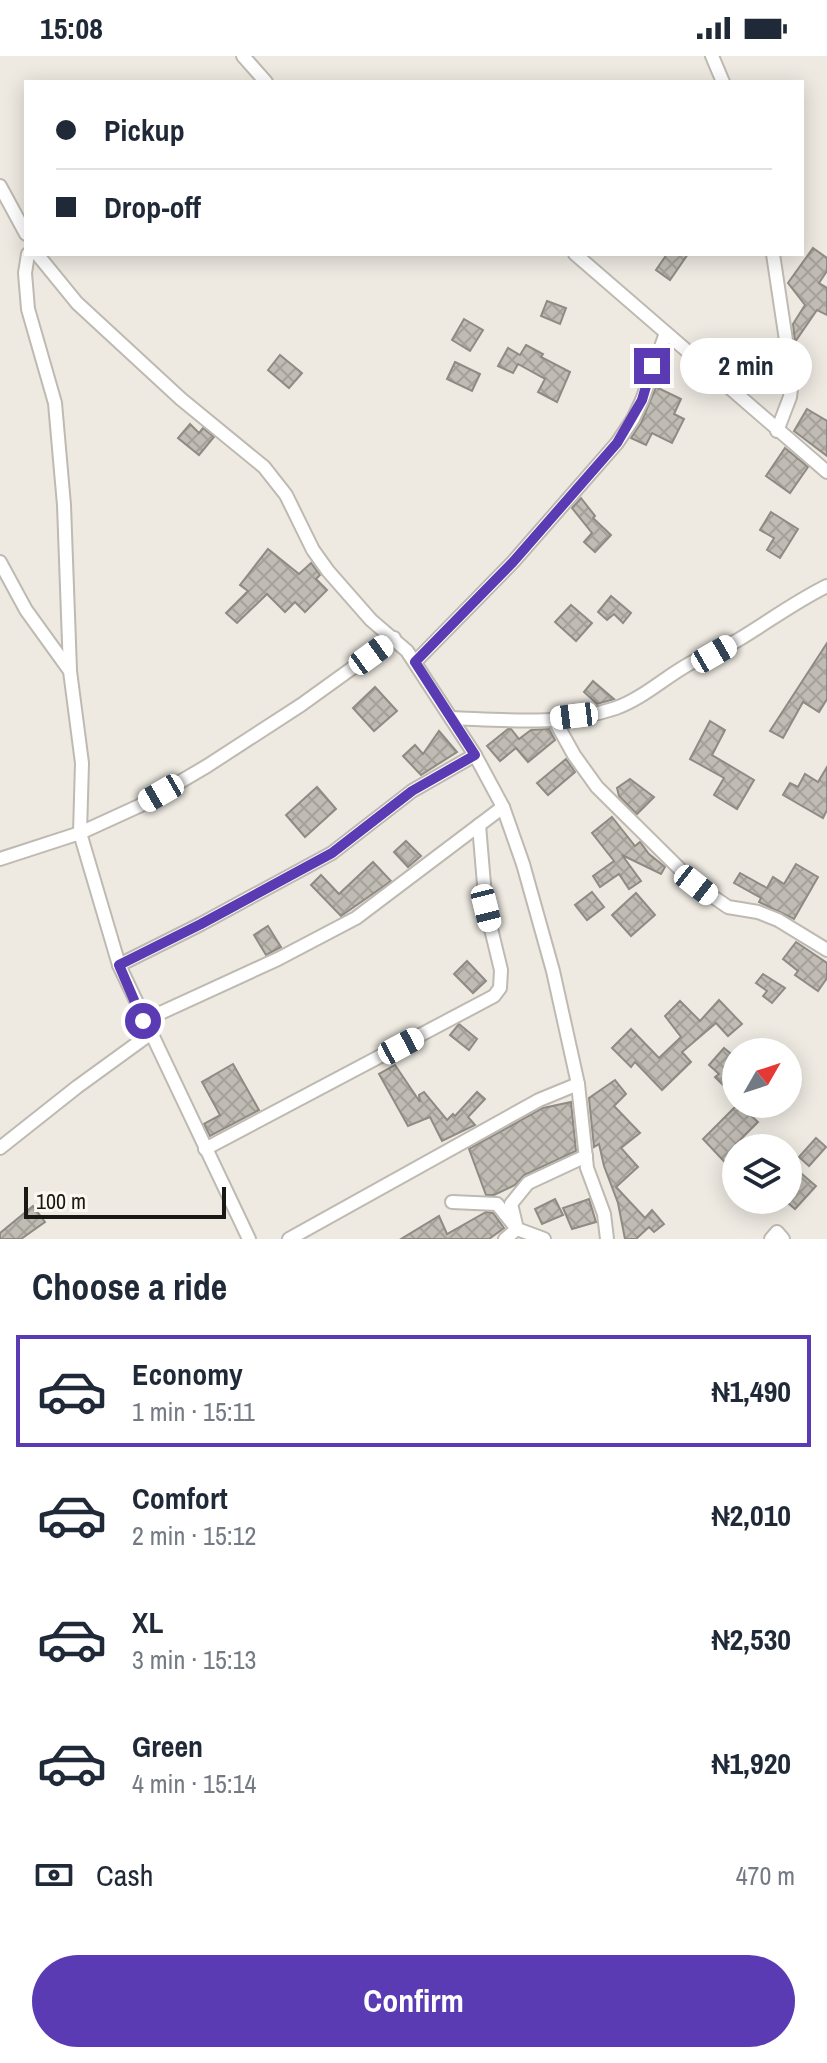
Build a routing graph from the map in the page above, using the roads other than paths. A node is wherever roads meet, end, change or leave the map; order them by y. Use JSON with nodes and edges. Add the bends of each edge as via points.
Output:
{"nodes":[{"id":1,"x":243,"y":56,"type":"edge"},
{"id":2,"x":712,"y":56,"type":"edge"},
{"id":3,"x":264,"y":80,"type":"edge"},
{"id":4,"x":722,"y":80,"type":"edge"},
{"id":5,"x":0,"y":186,"type":"edge"},
{"id":6,"x":24,"y":230,"type":"edge"},
{"id":7,"x":28,"y":256,"type":"edge"},
{"id":8,"x":39,"y":256,"type":"edge"},
{"id":9,"x":577,"y":256,"type":"edge"},
{"id":10,"x":773,"y":256,"type":"edge"},
{"id":11,"x":666,"y":333,"type":"junction"},
{"id":12,"x":777,"y":431,"type":"junction"},
{"id":13,"x":827,"y":472,"type":"edge"},
{"id":14,"x":0,"y":562,"type":"edge"},
{"id":15,"x":827,"y":586,"type":"edge"},
{"id":16,"x":394,"y":638,"type":"junction"},
{"id":17,"x":415,"y":662,"type":"junction"},
{"id":18,"x":70,"y":671,"type":"junction"},
{"id":19,"x":452,"y":718,"type":"junction"},
{"id":20,"x":554,"y":719,"type":"junction"},
{"id":21,"x":475,"y":755,"type":"junction"},
{"id":22,"x":503,"y":807,"type":"junction"},
{"id":23,"x":479,"y":825,"type":"junction"},
{"id":24,"x":80,"y":833,"type":"junction"},
{"id":25,"x":0,"y":859,"type":"edge"},
{"id":26,"x":827,"y":950,"type":"edge"},
{"id":27,"x":119,"y":965,"type":"junction"},
{"id":28,"x":143,"y":1021,"type":"junction"},
{"id":29,"x":150,"y":1034,"type":"junction"},
{"id":30,"x":578,"y":1084,"type":"junction"},
{"id":31,"x":0,"y":1148,"type":"edge"},
{"id":32,"x":205,"y":1149,"type":"junction"},
{"id":33,"x":586,"y":1156,"type":"junction"},
{"id":34,"x":452,"y":1202,"type":"dead end"},
{"id":35,"x":517,"y":1229,"type":"junction"},
{"id":36,"x":540,"y":1238,"type":"edge"},
{"id":37,"x":249,"y":1239,"type":"edge"},
{"id":38,"x":289,"y":1239,"type":"edge"},
{"id":39,"x":505,"y":1239,"type":"edge"},
{"id":40,"x":607,"y":1239,"type":"edge"},
{"id":41,"x":771,"y":1239,"type":"edge"},
{"id":42,"x":783,"y":1239,"type":"edge"}],
"edges":[{"from":1,"to":3,"type":"street"},
{"from":2,"to":4,"type":"street"},
{"from":5,"to":6,"type":"street"},
{"from":7,"to":18,"type":"street","via":[[28,309],[55,403]]},
{"from":8,"to":16,"type":"street","via":[[77,303],[264,467],[286,495],[328,571]]},
{"from":9,"to":11,"type":"street"},
{"from":10,"to":12,"type":"street","via":[[792,380]]},
{"from":11,"to":12,"type":"street"},
{"from":11,"to":17,"type":"street","via":[[642,400],[617,443],[513,562]]},
{"from":12,"to":13,"type":"street"},
{"from":14,"to":18,"type":"street","via":[[26,610]]},
{"from":15,"to":20,"type":"street","via":[[642,695],[605,711]]},
{"from":16,"to":17,"type":"street"},
{"from":16,"to":24,"type":"street","via":[[207,766]]},
{"from":17,"to":19,"type":"street"},
{"from":18,"to":24,"type":"street","via":[[82,763]]},
{"from":19,"to":20,"type":"street"},
{"from":19,"to":21,"type":"street"},
{"from":20,"to":26,"type":"street","via":[[597,787],[696,885],[728,907],[778,920]]},
{"from":21,"to":22,"type":"street"},
{"from":21,"to":27,"type":"street","via":[[412,791],[332,853]]},
{"from":22,"to":23,"type":"street"},
{"from":22,"to":30,"type":"street","via":[[553,971]]},
{"from":23,"to":28,"type":"street","via":[[356,918]]},
{"from":23,"to":32,"type":"street","via":[[486,908],[501,970],[494,996]]},
{"from":24,"to":25,"type":"street"},
{"from":24,"to":27,"type":"street"},
{"from":27,"to":28,"type":"street"},
{"from":28,"to":29,"type":"street"},
{"from":29,"to":31,"type":"street"},
{"from":29,"to":32,"type":"street"},
{"from":30,"to":33,"type":"street"},
{"from":30,"to":38,"type":"street","via":[[539,1100]]},
{"from":32,"to":37,"type":"street"},
{"from":33,"to":35,"type":"street","via":[[528,1183],[511,1204]]},
{"from":33,"to":40,"type":"street"},
{"from":34,"to":35,"type":"street","via":[[497,1204]]},
{"from":35,"to":36,"type":"street"},
{"from":35,"to":39,"type":"street"},
{"from":41,"to":42,"type":"street","via":[[777,1232]]}]}
